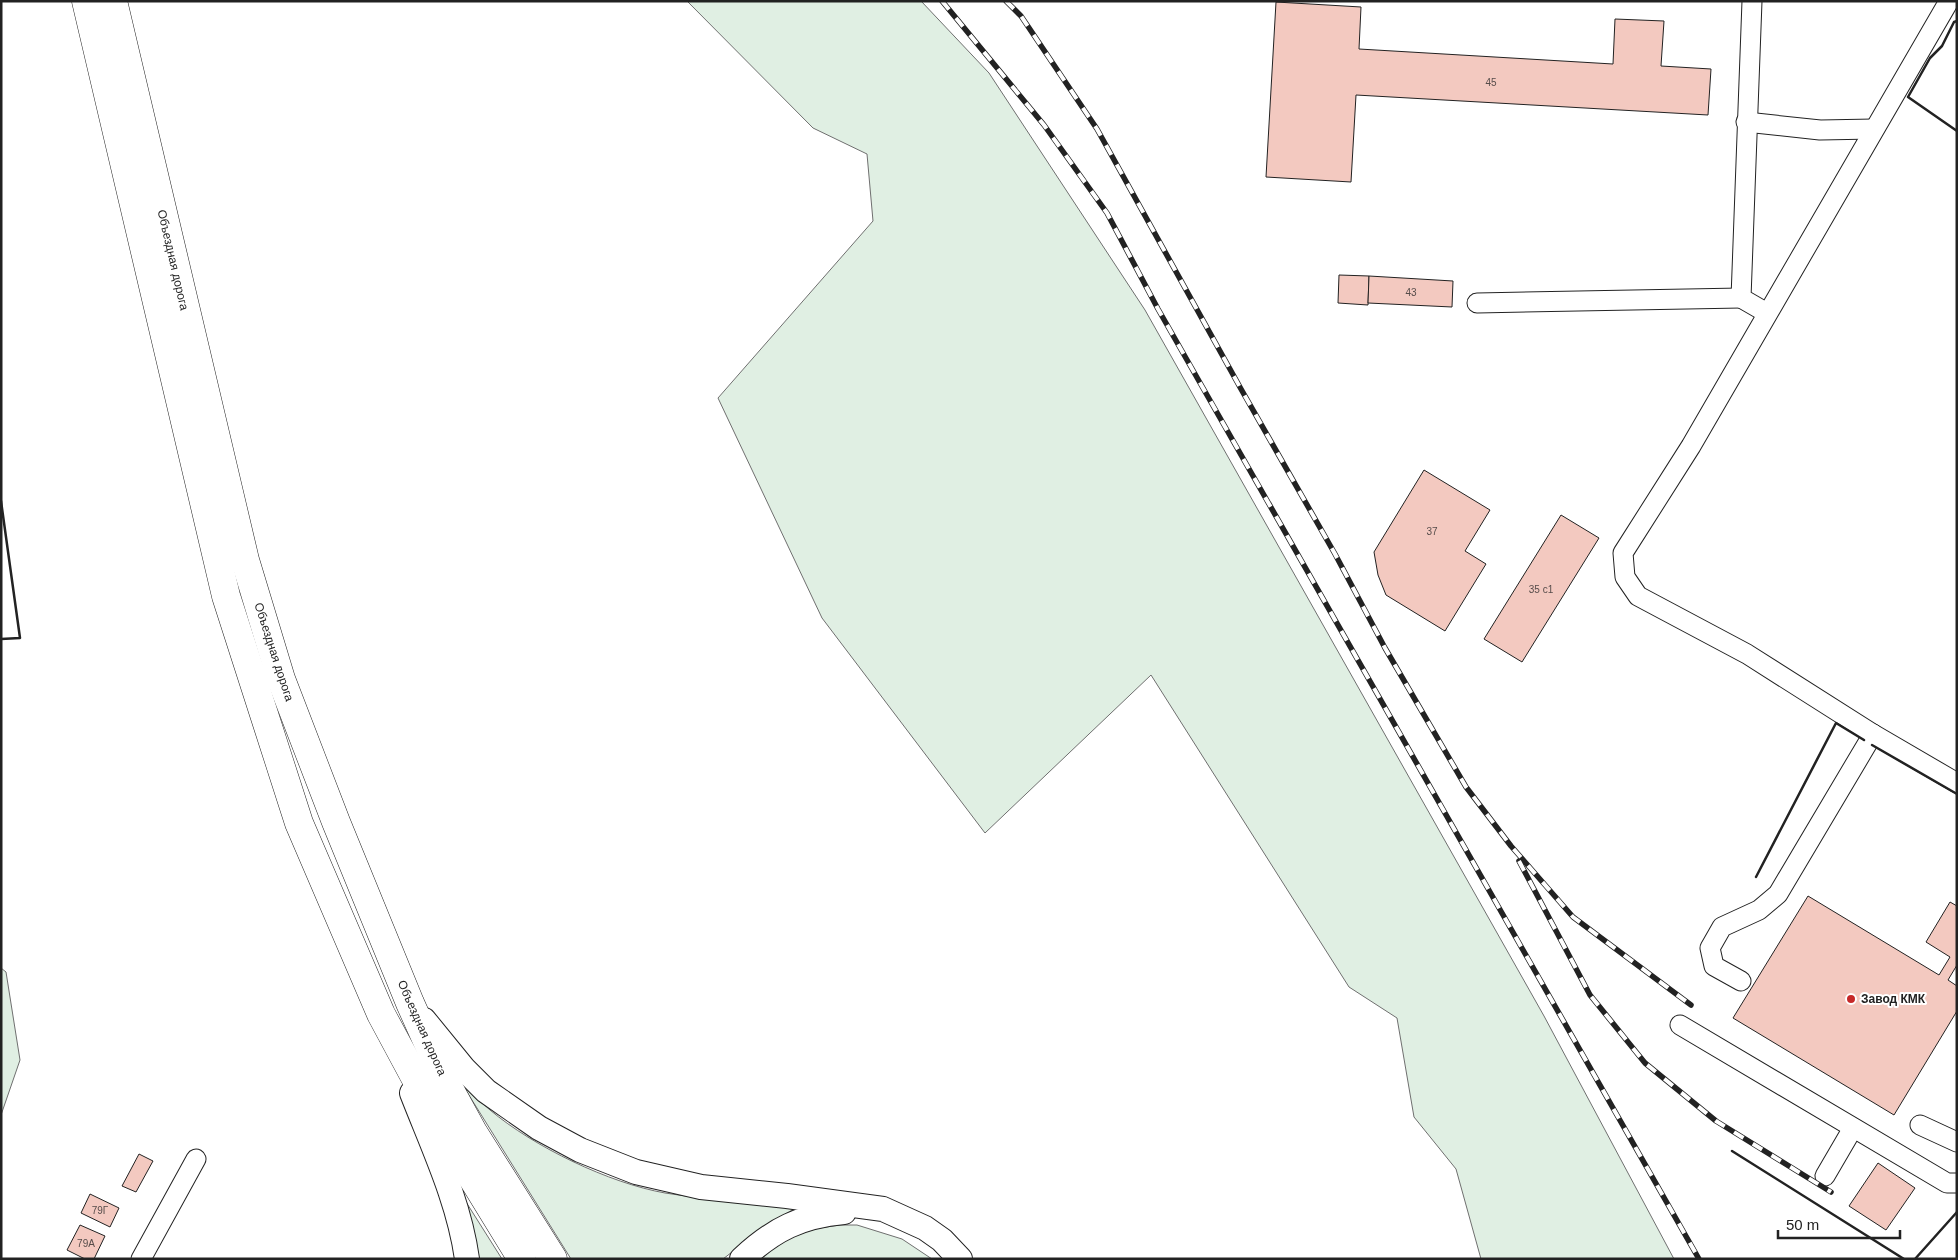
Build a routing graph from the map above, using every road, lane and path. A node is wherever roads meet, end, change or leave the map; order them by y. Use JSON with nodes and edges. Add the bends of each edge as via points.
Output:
{"nodes":[{"id":1,"x":86,"y":1,"type":"edge"},
{"id":2,"x":113,"y":1,"type":"edge"},
{"id":3,"x":1752,"y":1,"type":"edge"},
{"id":4,"x":1949,"y":1,"type":"edge"},
{"id":5,"x":1746,"y":122,"type":"junction"},
{"id":6,"x":1874,"y":129,"type":"junction"},
{"id":7,"x":1741,"y":298,"type":"junction"},
{"id":8,"x":1477,"y":303,"type":"dead end"},
{"id":9,"x":1768,"y":313,"type":"junction"},
{"id":10,"x":1873,"y":734,"type":"junction"},
{"id":11,"x":1957,"y":783,"type":"edge"},
{"id":12,"x":1741,"y":982,"type":"dead end"},
{"id":13,"x":410,"y":1003,"type":"junction"},
{"id":14,"x":381,"y":1014,"type":"junction"},
{"id":15,"x":1680,"y":1025,"type":"dead end"},
{"id":16,"x":1920,"y":1125,"type":"dead end"},
{"id":17,"x":1853,"y":1128,"type":"junction"},
{"id":18,"x":1957,"y":1142,"type":"edge"},
{"id":19,"x":196,"y":1159,"type":"dead end"},
{"id":20,"x":1825,"y":1176,"type":"dead end"},
{"id":21,"x":1957,"y":1183,"type":"edge"},
{"id":22,"x":883,"y":1209,"type":"junction"},
{"id":23,"x":141,"y":1259,"type":"edge"},
{"id":24,"x":468,"y":1259,"type":"edge"},
{"id":25,"x":522,"y":1259,"type":"edge"},
{"id":26,"x":553,"y":1259,"type":"edge"},
{"id":27,"x":742,"y":1259,"type":"edge"},
{"id":28,"x":960,"y":1259,"type":"edge"}],
"edges":[{"from":1,"to":14,"type":"highway","name":"Объездная дорога","via":[[226,596],[299,823]]},
{"from":2,"to":13,"type":"highway","name":"Объездная дорога","via":[[245,560],[281,680]]},
{"from":3,"to":5,"type":"street"},
{"from":4,"to":6,"type":"street"},
{"from":5,"to":6,"type":"street","via":[[1820,130]]},
{"from":5,"to":7,"type":"street"},
{"from":6,"to":9,"type":"street"},
{"from":7,"to":8,"type":"street"},
{"from":7,"to":9,"type":"street"},
{"from":9,"to":10,"type":"street","via":[[1691,446],[1623,553],[1625,577],[1638,596],[1747,654]]},
{"from":10,"to":11,"type":"street"},
{"from":10,"to":12,"type":"street","via":[[1778,894],[1759,910],[1722,927],[1710,948],[1714,966]]},
{"from":13,"to":22,"type":"main road","via":[[480,1086],[533,1124],[580,1150],[636,1172],[701,1187]]},
{"from":13,"to":26,"type":"highway","name":"Объездная дорога","via":[[468,1123]]},
{"from":14,"to":24,"type":"main road","via":[[452,1192]]},
{"from":14,"to":25,"type":"highway","name":"Объездная дорога","via":[[446,1135]]},
{"from":15,"to":17,"type":"street"},
{"from":16,"to":18,"type":"street"},
{"from":17,"to":20,"type":"street"},
{"from":17,"to":21,"type":"street","via":[[1947,1184]]},
{"from":19,"to":23,"type":"street"},
{"from":22,"to":27,"type":"main road","via":[[827,1214],[797,1221],[766,1238]]},
{"from":22,"to":28,"type":"main road","via":[[926,1228]]}]}
